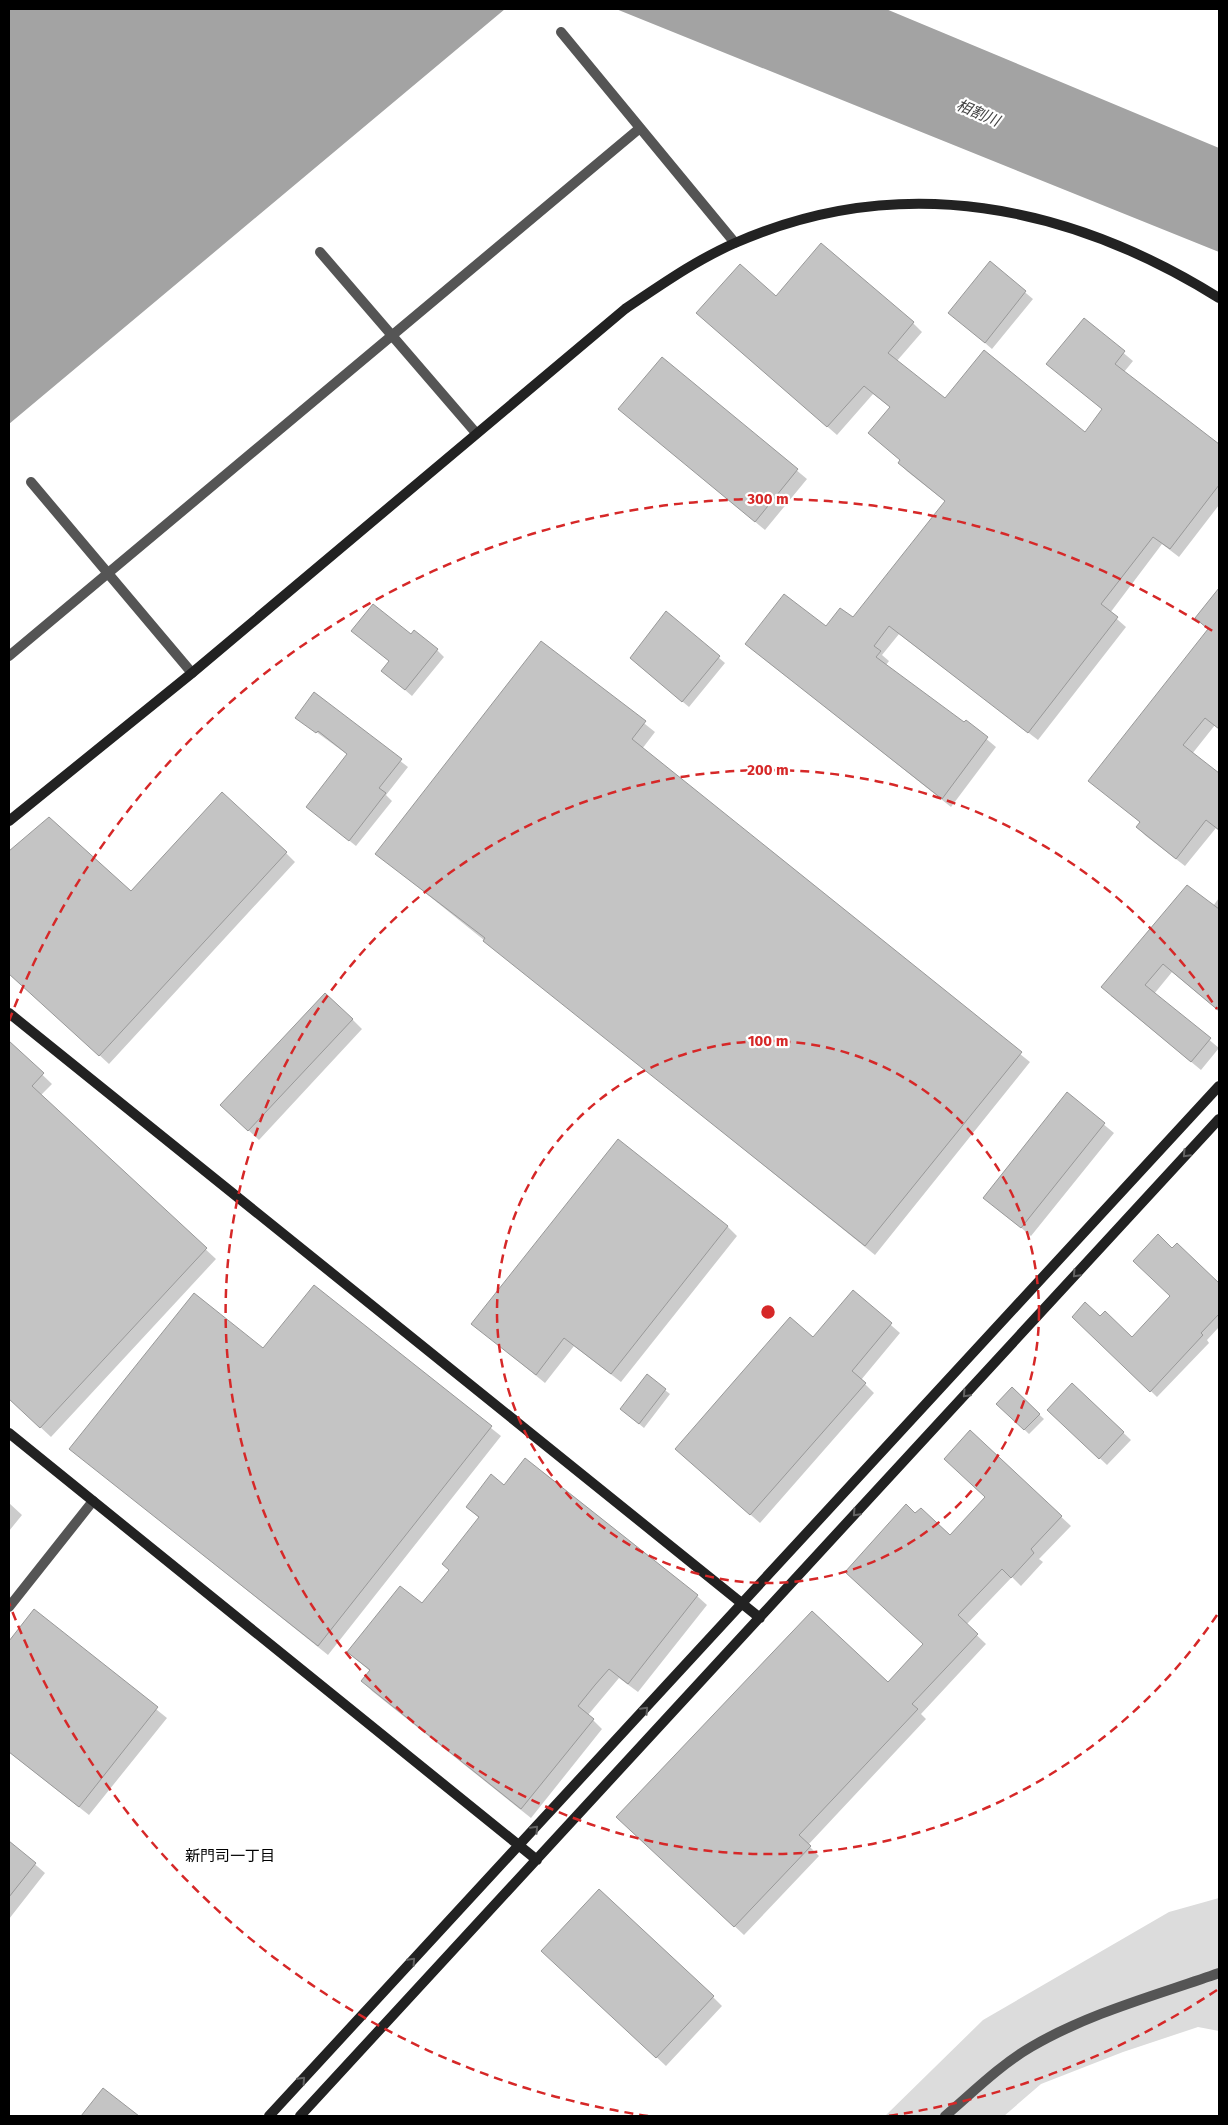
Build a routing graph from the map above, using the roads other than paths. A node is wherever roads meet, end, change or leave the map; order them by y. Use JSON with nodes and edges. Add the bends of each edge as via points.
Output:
{"nodes":[{"id":1,"x":561,"y":32,"type":"dead end"},
{"id":2,"x":640,"y":128,"type":"junction"},
{"id":3,"x":735,"y":243,"type":"junction"},
{"id":4,"x":320,"y":252,"type":"dead end"},
{"id":5,"x":1219,"y":298,"type":"edge"},
{"id":6,"x":392,"y":336,"type":"junction"},
{"id":7,"x":476,"y":434,"type":"junction"},
{"id":8,"x":30,"y":482,"type":"dead end"},
{"id":9,"x":107,"y":573,"type":"junction"},
{"id":10,"x":9,"y":656,"type":"edge"},
{"id":11,"x":192,"y":672,"type":"junction"},
{"id":12,"x":9,"y":821,"type":"edge"},
{"id":13,"x":9,"y":1013,"type":"edge"},
{"id":14,"x":1219,"y":1086,"type":"edge"},
{"id":15,"x":1219,"y":1118,"type":"edge"},
{"id":16,"x":9,"y":1433,"type":"edge"},
{"id":17,"x":93,"y":1501,"type":"junction"},
{"id":18,"x":743,"y":1604,"type":"junction"},
{"id":19,"x":9,"y":1607,"type":"edge"},
{"id":20,"x":760,"y":1618,"type":"junction"},
{"id":21,"x":519,"y":1846,"type":"junction"},
{"id":22,"x":538,"y":1860,"type":"junction"},
{"id":23,"x":1219,"y":1973,"type":"edge"},
{"id":24,"x":269,"y":2116,"type":"edge"},
{"id":25,"x":300,"y":2116,"type":"edge"},
{"id":26,"x":945,"y":2116,"type":"edge"}],
"edges":[{"from":1,"to":2,"type":"street"},
{"from":2,"to":3,"type":"street"},
{"from":2,"to":6,"type":"street"},
{"from":3,"to":5,"type":"street","via":[[799,220],[867,207],[937,203],[995,209],[1072,227],[1106,240],[1186,277]]},
{"from":3,"to":7,"type":"street","via":[[679,272],[625,309]]},
{"from":4,"to":6,"type":"street"},
{"from":6,"to":7,"type":"street"},
{"from":6,"to":9,"type":"street"},
{"from":7,"to":11,"type":"street"},
{"from":8,"to":9,"type":"street"},
{"from":9,"to":10,"type":"street"},
{"from":9,"to":11,"type":"street"},
{"from":11,"to":12,"type":"street"},
{"from":13,"to":18,"type":"street"},
{"from":14,"to":18,"type":"street"},
{"from":15,"to":20,"type":"street","one_way":true},
{"from":16,"to":17,"type":"street"},
{"from":17,"to":19,"type":"street"},
{"from":17,"to":21,"type":"street"},
{"from":18,"to":20,"type":"street"},
{"from":21,"to":18,"type":"street","one_way":true},
{"from":20,"to":22,"type":"street"},
{"from":21,"to":22,"type":"street"},
{"from":24,"to":21,"type":"street","one_way":true},
{"from":22,"to":25,"type":"street"},
{"from":23,"to":26,"type":"street","via":[[1090,2019],[1031,2047]]}]}
